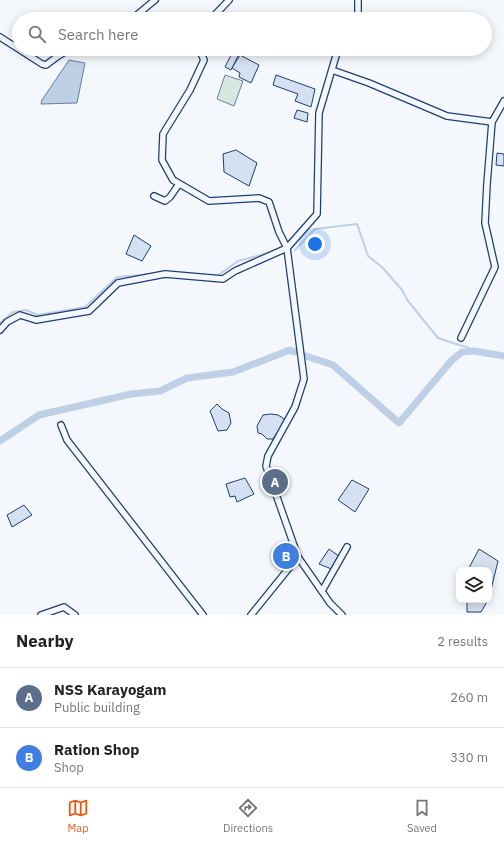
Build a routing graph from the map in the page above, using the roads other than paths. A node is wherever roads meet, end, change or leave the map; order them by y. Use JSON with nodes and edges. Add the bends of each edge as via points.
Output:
{"nodes":[{"id":1,"x":155,"y":0,"type":"edge"},
{"id":2,"x":228,"y":0,"type":"edge"},
{"id":3,"x":358,"y":0,"type":"edge"},
{"id":4,"x":140,"y":12,"type":"edge"},
{"id":5,"x":217,"y":12,"type":"edge"},
{"id":6,"x":358,"y":12,"type":"edge"},
{"id":7,"x":0,"y":37,"type":"edge"},
{"id":8,"x":12,"y":45,"type":"edge"},
{"id":9,"x":30,"y":56,"type":"edge"},
{"id":10,"x":58,"y":56,"type":"edge"},
{"id":11,"x":202,"y":56,"type":"edge"},
{"id":12,"x":336,"y":56,"type":"edge"},
{"id":13,"x":332,"y":70,"type":"junction"},
{"id":14,"x":504,"y":101,"type":"edge"},
{"id":15,"x":492,"y":122,"type":"junction"},
{"id":16,"x":179,"y":184,"type":"junction"},
{"id":17,"x":154,"y":196,"type":"dead end"},
{"id":18,"x":287,"y":248,"type":"junction"},
{"id":19,"x":0,"y":330,"type":"edge"},
{"id":20,"x":461,"y":338,"type":"dead end"},
{"id":21,"x":62,"y":425,"type":"dead end"},
{"id":22,"x":347,"y":547,"type":"dead end"},
{"id":23,"x":298,"y":557,"type":"junction"},
{"id":24,"x":322,"y":591,"type":"junction"},
{"id":25,"x":41,"y":615,"type":"edge"},
{"id":26,"x":75,"y":615,"type":"edge"},
{"id":27,"x":202,"y":615,"type":"edge"},
{"id":28,"x":251,"y":615,"type":"edge"},
{"id":29,"x":342,"y":615,"type":"edge"}],
"edges":[{"from":1,"to":4,"type":"street"},
{"from":2,"to":5,"type":"street"},
{"from":3,"to":6,"type":"street"},
{"from":7,"to":8,"type":"street"},
{"from":9,"to":10,"type":"street","via":[[46,65]]},
{"from":11,"to":16,"type":"street","via":[[204,60],[190,90],[163,134],[162,160],[173,180]]},
{"from":12,"to":13,"type":"street"},
{"from":13,"to":15,"type":"street","via":[[447,116]]},
{"from":13,"to":18,"type":"street","via":[[319,112],[317,214]]},
{"from":14,"to":15,"type":"street"},
{"from":15,"to":20,"type":"street","via":[[485,223],[495,267]]},
{"from":16,"to":17,"type":"street","via":[[165,201]]},
{"from":16,"to":18,"type":"street","via":[[209,200],[259,198],[269,202]]},
{"from":18,"to":19,"type":"street","via":[[223,279],[166,274],[118,283],[89,311],[36,320],[20,315],[7,322]]},
{"from":18,"to":23,"type":"street","via":[[304,379],[295,407],[268,456],[266,466]]},
{"from":21,"to":27,"type":"street","via":[[67,440]]},
{"from":22,"to":24,"type":"street"},
{"from":23,"to":24,"type":"street"},
{"from":23,"to":28,"type":"street"},
{"from":24,"to":29,"type":"street"},
{"from":25,"to":26,"type":"street","via":[[64,607]]}]}
